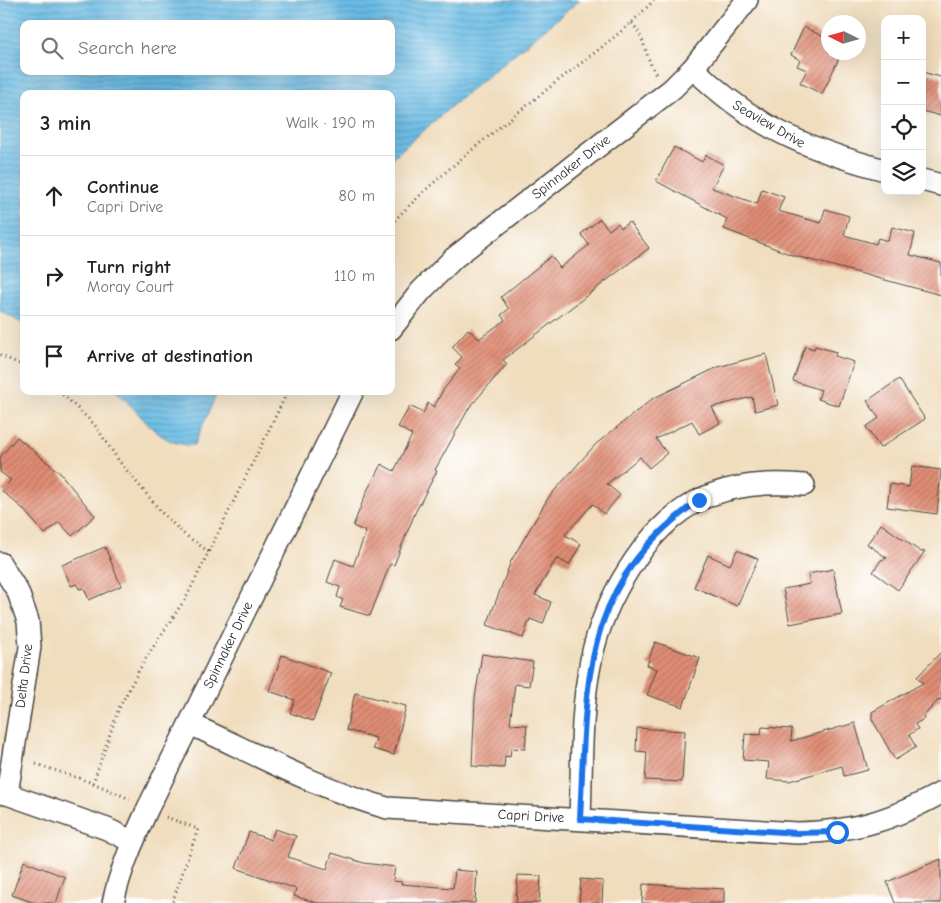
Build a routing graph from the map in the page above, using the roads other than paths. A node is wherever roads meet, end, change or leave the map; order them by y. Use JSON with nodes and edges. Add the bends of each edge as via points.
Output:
{"nodes":[{"id":1,"x":747,"y":0,"type":"edge"},
{"id":2,"x":693,"y":68,"type":"junction"},
{"id":3,"x":881,"y":169,"type":"edge"},
{"id":4,"x":926,"y":181,"type":"edge"},
{"id":5,"x":941,"y":185,"type":"edge"},
{"id":6,"x":395,"y":324,"type":"edge"},
{"id":7,"x":351,"y":395,"type":"edge"},
{"id":8,"x":804,"y":485,"type":"dead end"},
{"id":9,"x":0,"y":563,"type":"edge"},
{"id":10,"x":190,"y":724,"type":"junction"},
{"id":11,"x":941,"y":793,"type":"edge"},
{"id":12,"x":3,"y":794,"type":"edge"},
{"id":13,"x":580,"y":819,"type":"junction"},
{"id":14,"x":133,"y":842,"type":"junction"},
{"id":15,"x":112,"y":903,"type":"edge"}],
"edges":[{"from":1,"to":2,"type":"street","name":"Spinnaker Drive"},
{"from":2,"to":3,"type":"street","name":"Seaview Drive","via":[[728,100],[763,124],[806,146]]},
{"from":2,"to":6,"type":"street","name":"Spinnaker Drive","via":[[672,89],[454,258],[421,291]]},
{"from":4,"to":5,"type":"street"},
{"from":7,"to":10,"type":"street","name":"Spinnaker Drive"},
{"from":8,"to":13,"type":"street","via":[[756,484],[731,488],[699,500],[671,520],[646,545],[627,571],[601,625],[591,660],[586,696]]},
{"from":9,"to":12,"type":"street","name":"Delta Drive","via":[[18,592],[28,621],[30,647]]},
{"from":10,"to":13,"type":"street","name":"Capri Drive","via":[[340,792],[387,808]]},
{"from":10,"to":14,"type":"street","name":"Spinnaker Drive"},
{"from":11,"to":13,"type":"street","name":"Capri Drive","via":[[907,812],[837,832],[797,833]]},
{"from":12,"to":14,"type":"street"},
{"from":14,"to":15,"type":"street","name":"Spinnaker Drive"}]}
